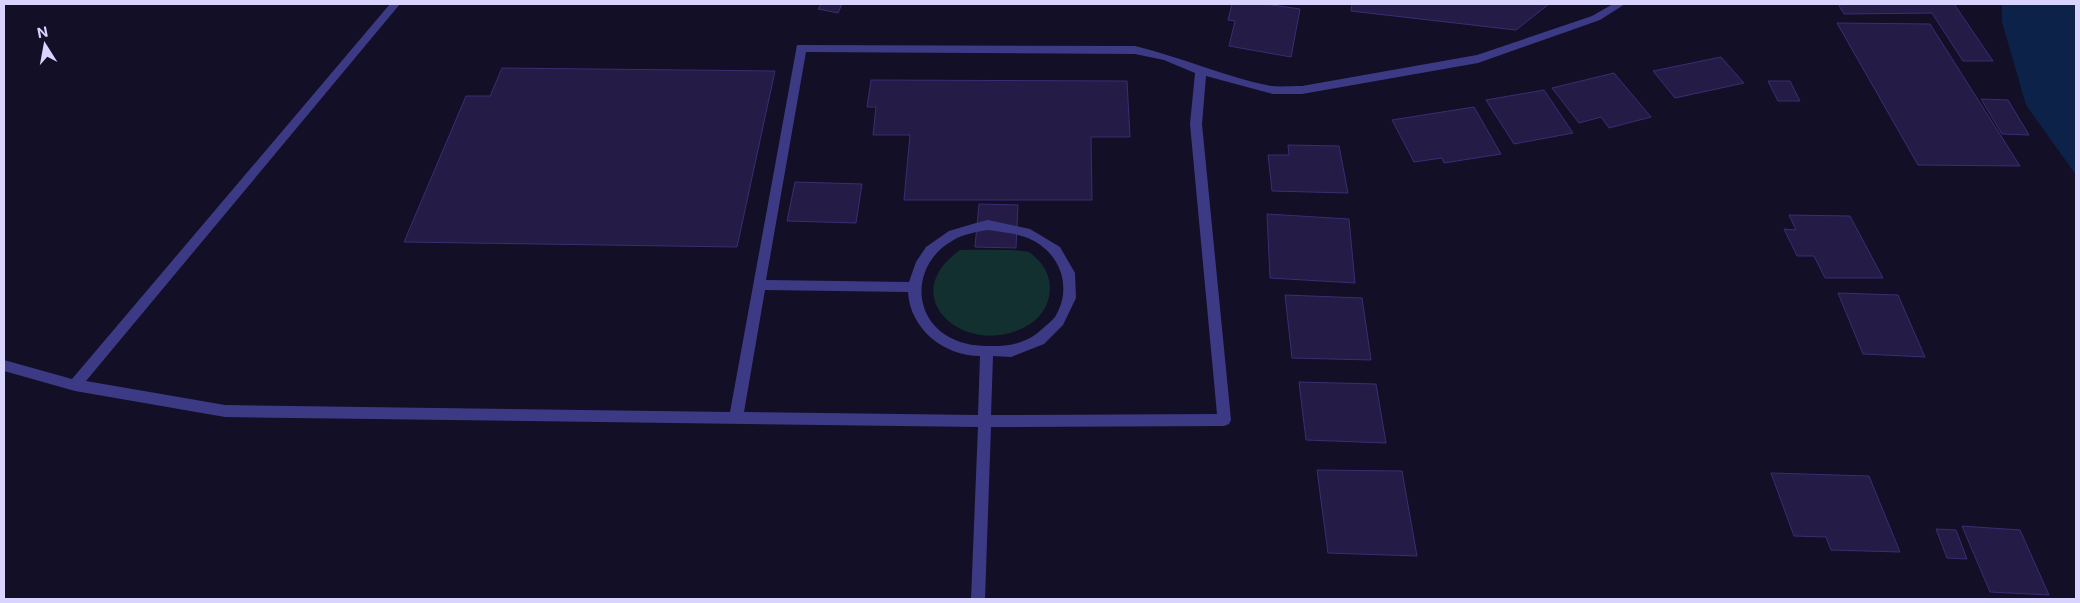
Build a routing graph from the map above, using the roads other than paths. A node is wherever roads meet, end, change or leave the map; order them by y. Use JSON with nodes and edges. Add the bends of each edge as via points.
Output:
{"nodes":[{"id":1,"x":395,"y":4,"type":"edge"},
{"id":2,"x":1620,"y":4,"type":"edge"},
{"id":3,"x":1201,"y":71,"type":"junction"},
{"id":4,"x":759,"y":285,"type":"junction"},
{"id":5,"x":914,"y":287,"type":"junction"},
{"id":6,"x":987,"y":353,"type":"junction"},
{"id":7,"x":4,"y":366,"type":"edge"},
{"id":8,"x":75,"y":384,"type":"junction"},
{"id":9,"x":736,"y":418,"type":"junction"},
{"id":10,"x":983,"y":421,"type":"junction"},
{"id":11,"x":978,"y":599,"type":"edge"}],
"edges":[{"from":1,"to":8,"type":"lane"},
{"from":2,"to":3,"type":"lane","via":[[1596,18],[1478,59],[1302,90],[1273,90]]},
{"from":3,"to":4,"type":"lane","via":[[1166,57],[1135,50],[802,48]]},
{"from":3,"to":10,"type":"lane","via":[[1196,124],[1224,420]]},
{"from":4,"to":5,"type":"lane"},
{"from":4,"to":9,"type":"lane"},
{"from":5,"to":6,"type":"lane","via":[[913,298],[921,319],[938,337],[961,348]]},
{"from":5,"to":6,"type":"lane","via":[[924,257],[941,241],[964,230],[988,225],[1013,226],[1035,234],[1054,248],[1066,265],[1072,285],[1068,306],[1057,325],[1038,340],[1014,350]]},
{"from":6,"to":10,"type":"lane"},
{"from":7,"to":8,"type":"lane"},
{"from":8,"to":9,"type":"lane","via":[[225,411]]},
{"from":9,"to":10,"type":"lane"},
{"from":10,"to":11,"type":"lane"}]}
